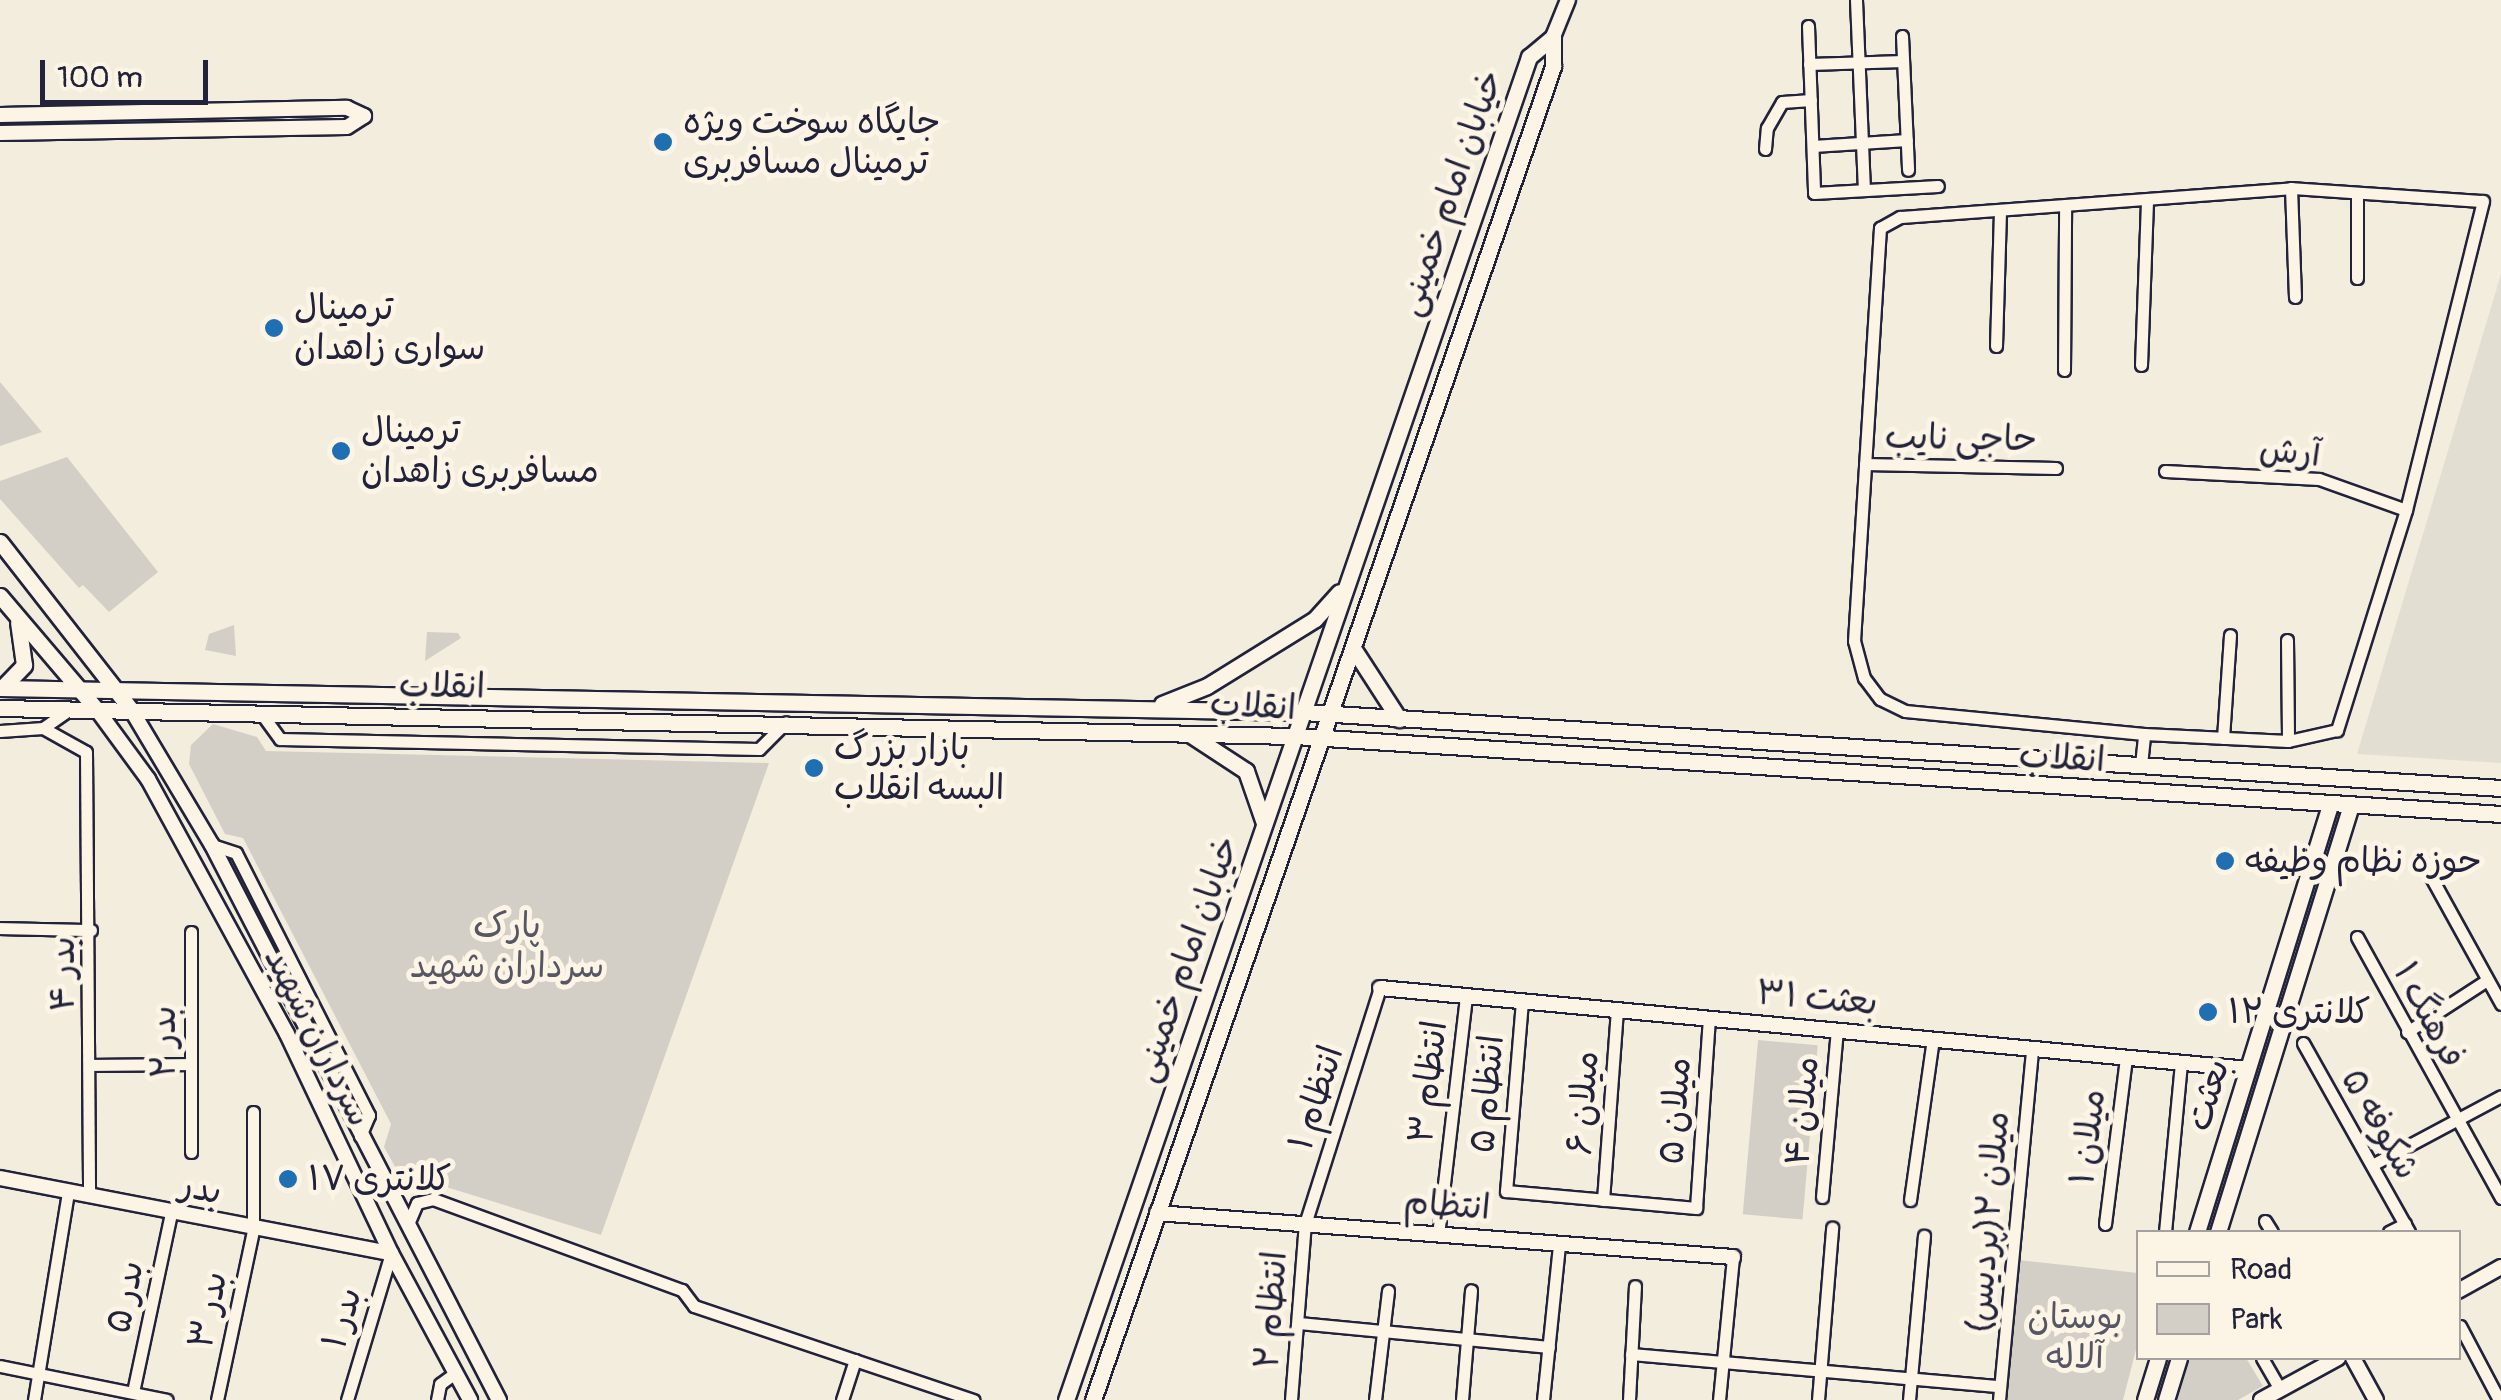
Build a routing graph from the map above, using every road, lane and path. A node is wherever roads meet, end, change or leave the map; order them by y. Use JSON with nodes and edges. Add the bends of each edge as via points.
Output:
{"nodes":[{"id":1,"x":1568,"y":0,"type":"edge"},
{"id":2,"x":1856,"y":0,"type":"edge"},
{"id":3,"x":1808,"y":26,"type":"dead end"},
{"id":4,"x":1902,"y":36,"type":"dead end"},
{"id":5,"x":1553,"y":37,"type":"junction"},
{"id":6,"x":1903,"y":61,"type":"junction"},
{"id":7,"x":1858,"y":63,"type":"junction"},
{"id":8,"x":1809,"y":64,"type":"junction"},
{"id":9,"x":1811,"y":100,"type":"junction"},
{"id":10,"x":225,"y":110,"type":"junction"},
{"id":11,"x":106,"y":113,"type":"junction"},
{"id":12,"x":0,"y":115,"type":"edge"},
{"id":13,"x":225,"y":129,"type":"junction"},
{"id":14,"x":106,"y":131,"type":"junction"},
{"id":15,"x":0,"y":132,"type":"edge"},
{"id":16,"x":1907,"y":140,"type":"junction"},
{"id":17,"x":1862,"y":142,"type":"junction"},
{"id":18,"x":1812,"y":146,"type":"junction"},
{"id":19,"x":1766,"y":149,"type":"dead end"},
{"id":20,"x":1908,"y":170,"type":"dead end"},
{"id":21,"x":1938,"y":186,"type":"dead end"},
{"id":22,"x":2290,"y":188,"type":"junction"},
{"id":23,"x":1864,"y":190,"type":"junction"},
{"id":24,"x":2357,"y":192,"type":"junction"},
{"id":25,"x":2146,"y":202,"type":"junction"},
{"id":26,"x":2065,"y":207,"type":"junction"},
{"id":27,"x":2000,"y":210,"type":"junction"},
{"id":28,"x":2357,"y":278,"type":"dead end"},
{"id":29,"x":2295,"y":297,"type":"dead end"},
{"id":30,"x":1996,"y":346,"type":"dead end"},
{"id":31,"x":2141,"y":366,"type":"dead end"},
{"id":32,"x":2064,"y":370,"type":"dead end"},
{"id":33,"x":1865,"y":464,"type":"junction"},
{"id":34,"x":2056,"y":468,"type":"dead end"},
{"id":35,"x":2165,"y":471,"type":"dead end"},
{"id":36,"x":2406,"y":510,"type":"junction"},
{"id":37,"x":0,"y":542,"type":"edge"},
{"id":38,"x":1350,"y":576,"type":"junction"},
{"id":39,"x":0,"y":596,"type":"edge"},
{"id":40,"x":16,"y":618,"type":"junction"},
{"id":41,"x":2230,"y":635,"type":"dead end"},
{"id":42,"x":2288,"y":640,"type":"dead end"},
{"id":43,"x":1353,"y":648,"type":"junction"},
{"id":44,"x":1,"y":688,"type":"edge"},
{"id":45,"x":78,"y":688,"type":"junction"},
{"id":46,"x":117,"y":688,"type":"junction"},
{"id":47,"x":0,"y":708,"type":"edge"},
{"id":48,"x":1150,"y":708,"type":"junction"},
{"id":49,"x":69,"y":710,"type":"junction"},
{"id":50,"x":98,"y":711,"type":"junction"},
{"id":51,"x":132,"y":711,"type":"junction"},
{"id":52,"x":1303,"y":712,"type":"junction"},
{"id":53,"x":261,"y":713,"type":"junction"},
{"id":54,"x":1330,"y":715,"type":"junction"},
{"id":55,"x":1374,"y":718,"type":"junction"},
{"id":56,"x":1398,"y":719,"type":"junction"},
{"id":57,"x":786,"y":722,"type":"junction"},
{"id":58,"x":43,"y":728,"type":"junction"},
{"id":59,"x":0,"y":731,"type":"edge"},
{"id":60,"x":1188,"y":733,"type":"junction"},
{"id":61,"x":2144,"y":734,"type":"junction"},
{"id":62,"x":1295,"y":736,"type":"junction"},
{"id":63,"x":2223,"y":738,"type":"junction"},
{"id":64,"x":1321,"y":740,"type":"junction"},
{"id":65,"x":2288,"y":741,"type":"junction"},
{"id":66,"x":1371,"y":744,"type":"junction"},
{"id":67,"x":1902,"y":750,"type":"junction"},
{"id":68,"x":2141,"y":765,"type":"junction"},
{"id":69,"x":1900,"y":779,"type":"junction"},
{"id":70,"x":2501,"y":788,"type":"edge"},
{"id":71,"x":2330,"y":804,"type":"junction"},
{"id":72,"x":2351,"y":805,"type":"junction"},
{"id":73,"x":2501,"y":814,"type":"edge"},
{"id":74,"x":1264,"y":824,"type":"junction"},
{"id":75,"x":2431,"y":877,"type":"dead end"},
{"id":76,"x":0,"y":928,"type":"edge"},
{"id":77,"x":91,"y":930,"type":"junction"},
{"id":78,"x":191,"y":932,"type":"dead end"},
{"id":79,"x":2357,"y":937,"type":"dead end"},
{"id":80,"x":2488,"y":980,"type":"junction"},
{"id":81,"x":1380,"y":988,"type":"joint"},
{"id":82,"x":1466,"y":996,"type":"junction"},
{"id":83,"x":1522,"y":1001,"type":"junction"},
{"id":84,"x":2501,"y":1004,"type":"edge"},
{"id":85,"x":1617,"y":1010,"type":"junction"},
{"id":86,"x":1710,"y":1018,"type":"junction"},
{"id":87,"x":1837,"y":1030,"type":"junction"},
{"id":88,"x":2407,"y":1032,"type":"junction"},
{"id":89,"x":1933,"y":1039,"type":"junction"},
{"id":90,"x":2302,"y":1044,"type":"dead end"},
{"id":91,"x":2032,"y":1048,"type":"junction"},
{"id":92,"x":2126,"y":1057,"type":"junction"},
{"id":93,"x":2181,"y":1062,"type":"junction"},
{"id":94,"x":191,"y":1064,"type":"junction"},
{"id":95,"x":90,"y":1065,"type":"junction"},
{"id":96,"x":2248,"y":1069,"type":"junction"},
{"id":97,"x":2266,"y":1076,"type":"junction"},
{"id":98,"x":2501,"y":1096,"type":"edge"},
{"id":99,"x":252,"y":1112,"type":"dead end"},
{"id":100,"x":2454,"y":1120,"type":"junction"},
{"id":101,"x":191,"y":1152,"type":"dead end"},
{"id":102,"x":2372,"y":1164,"type":"junction"},
{"id":103,"x":0,"y":1178,"type":"edge"},
{"id":104,"x":68,"y":1192,"type":"junction"},
{"id":105,"x":2500,"y":1194,"type":"edge"},
{"id":106,"x":89,"y":1196,"type":"junction"},
{"id":107,"x":1822,"y":1198,"type":"dead end"},
{"id":108,"x":1603,"y":1200,"type":"junction"},
{"id":109,"x":1910,"y":1200,"type":"dead end"},
{"id":110,"x":171,"y":1213,"type":"junction"},
{"id":111,"x":1157,"y":1214,"type":"junction"},
{"id":112,"x":1305,"y":1224,"type":"junction"},
{"id":113,"x":2105,"y":1224,"type":"dead end"},
{"id":114,"x":407,"y":1228,"type":"junction"},
{"id":115,"x":1832,"y":1228,"type":"dead end"},
{"id":116,"x":2407,"y":1228,"type":"edge"},
{"id":117,"x":2165,"y":1230,"type":"edge"},
{"id":118,"x":2198,"y":1230,"type":"edge"},
{"id":119,"x":2219,"y":1230,"type":"edge"},
{"id":120,"x":253,"y":1231,"type":"junction"},
{"id":121,"x":1438,"y":1234,"type":"junction"},
{"id":122,"x":1924,"y":1236,"type":"dead end"},
{"id":123,"x":1559,"y":1244,"type":"junction"},
{"id":124,"x":391,"y":1254,"type":"junction"},
{"id":125,"x":1733,"y":1257,"type":"joint"},
{"id":126,"x":2501,"y":1268,"type":"edge"},
{"id":127,"x":1634,"y":1286,"type":"dead end"},
{"id":128,"x":2461,"y":1289,"type":"edge"},
{"id":129,"x":1388,"y":1290,"type":"dead end"},
{"id":130,"x":1471,"y":1290,"type":"dead end"},
{"id":131,"x":1299,"y":1323,"type":"junction"},
{"id":132,"x":2461,"y":1328,"type":"edge"},
{"id":133,"x":1382,"y":1330,"type":"junction"},
{"id":134,"x":1467,"y":1338,"type":"junction"},
{"id":135,"x":1549,"y":1347,"type":"junction"},
{"id":136,"x":1631,"y":1354,"type":"junction"},
{"id":137,"x":856,"y":1360,"type":"junction"},
{"id":138,"x":1723,"y":1360,"type":"junction"},
{"id":139,"x":2157,"y":1360,"type":"edge"},
{"id":140,"x":2178,"y":1360,"type":"edge"},
{"id":141,"x":2263,"y":1360,"type":"edge"},
{"id":142,"x":2334,"y":1360,"type":"edge"},
{"id":143,"x":2354,"y":1360,"type":"edge"},
{"id":144,"x":0,"y":1366,"type":"edge"},
{"id":145,"x":1820,"y":1369,"type":"junction"},
{"id":146,"x":455,"y":1372,"type":"junction"},
{"id":147,"x":38,"y":1374,"type":"junction"},
{"id":148,"x":1911,"y":1378,"type":"junction"},
{"id":149,"x":2280,"y":1390,"type":"junction"},
{"id":150,"x":133,"y":1392,"type":"junction"},
{"id":151,"x":2000,"y":1393,"type":"edge"},
{"id":152,"x":34,"y":1400,"type":"edge"},
{"id":153,"x":167,"y":1400,"type":"edge"},
{"id":154,"x":217,"y":1400,"type":"edge"},
{"id":155,"x":347,"y":1400,"type":"edge"},
{"id":156,"x":437,"y":1400,"type":"edge"},
{"id":157,"x":470,"y":1400,"type":"edge"},
{"id":158,"x":499,"y":1400,"type":"edge"},
{"id":159,"x":842,"y":1400,"type":"edge"},
{"id":160,"x":974,"y":1400,"type":"edge"},
{"id":161,"x":1066,"y":1400,"type":"edge"},
{"id":162,"x":1094,"y":1400,"type":"edge"},
{"id":163,"x":1292,"y":1400,"type":"edge"},
{"id":164,"x":1376,"y":1400,"type":"edge"},
{"id":165,"x":1462,"y":1400,"type":"edge"},
{"id":166,"x":1543,"y":1400,"type":"edge"},
{"id":167,"x":1629,"y":1400,"type":"edge"},
{"id":168,"x":1720,"y":1400,"type":"edge"},
{"id":169,"x":1818,"y":1400,"type":"edge"},
{"id":170,"x":1909,"y":1400,"type":"edge"},
{"id":171,"x":2145,"y":1400,"type":"edge"},
{"id":172,"x":2166,"y":1400,"type":"edge"},
{"id":173,"x":2260,"y":1400,"type":"edge"},
{"id":174,"x":2376,"y":1400,"type":"edge"},
{"id":175,"x":2499,"y":1400,"type":"edge"}],
"edges":[{"from":1,"to":5,"type":"street"},
{"from":2,"to":7,"type":"street"},
{"from":3,"to":8,"type":"street"},
{"from":4,"to":6,"type":"street"},
{"from":5,"to":38,"type":"main road","name":"خیابان امام خمینی","via":[[1529,57]]},
{"from":5,"to":43,"type":"main road","name":"خیابان امام خمینی","via":[[1554,66]]},
{"from":6,"to":7,"type":"street"},
{"from":6,"to":16,"type":"street"},
{"from":7,"to":8,"type":"street"},
{"from":7,"to":17,"type":"street"},
{"from":8,"to":9,"type":"street"},
{"from":9,"to":18,"type":"street"},
{"from":9,"to":19,"type":"street","via":[[1782,102],[1767,128]]},
{"from":10,"to":11,"type":"street"},
{"from":10,"to":13,"type":"street"},
{"from":10,"to":13,"type":"street","via":[[347,108],[364,116],[346,127]]},
{"from":11,"to":12,"type":"street"},
{"from":11,"to":14,"type":"street"},
{"from":13,"to":14,"type":"street"},
{"from":14,"to":15,"type":"street"},
{"from":16,"to":17,"type":"street"},
{"from":16,"to":20,"type":"street"},
{"from":17,"to":18,"type":"street"},
{"from":17,"to":23,"type":"street"},
{"from":18,"to":23,"type":"street","via":[[1814,193]]},
{"from":21,"to":23,"type":"street"},
{"from":22,"to":24,"type":"street"},
{"from":22,"to":25,"type":"street"},
{"from":22,"to":29,"type":"street"},
{"from":24,"to":28,"type":"street"},
{"from":24,"to":36,"type":"street","via":[[2483,201]]},
{"from":25,"to":26,"type":"street"},
{"from":25,"to":31,"type":"street"},
{"from":26,"to":27,"type":"street"},
{"from":26,"to":32,"type":"street"},
{"from":27,"to":30,"type":"street"},
{"from":27,"to":33,"type":"street","via":[[1900,216],[1880,228]]},
{"from":33,"to":34,"type":"street","name":"حاجی نایب"},
{"from":33,"to":61,"type":"street","via":[[1854,641],[1864,678],[1880,698],[1905,711]]},
{"from":35,"to":36,"type":"street","name":"آرش","via":[[2319,479]]},
{"from":36,"to":65,"type":"street","via":[[2345,718],[2327,735]]},
{"from":37,"to":46,"type":"main road"},
{"from":38,"to":48,"type":"main road","via":[[1316,619],[1207,686]]},
{"from":38,"to":52,"type":"main road","name":"خیابان امام خمینی"},
{"from":39,"to":40,"type":"main road"},
{"from":40,"to":44,"type":"main road","via":[[24,665]]},
{"from":40,"to":45,"type":"main road"},
{"from":41,"to":63,"type":"street"},
{"from":42,"to":65,"type":"street"},
{"from":43,"to":54,"type":"main road","name":"خیابان امام خمینی"},
{"from":43,"to":56,"type":"main road"},
{"from":44,"to":45,"type":"main road","name":"انقلاب"},
{"from":45,"to":46,"type":"main road","name":"انقلاب"},
{"from":45,"to":50,"type":"main road"},
{"from":46,"to":48,"type":"main road","name":"انقلاب"},
{"from":46,"to":51,"type":"main road"},
{"from":47,"to":49,"type":"main road","name":"انقلاب"},
{"from":48,"to":52,"type":"main road","name":"انقلاب"},
{"from":49,"to":50,"type":"main road","name":"انقلاب"},
{"from":49,"to":58,"type":"street"},
{"from":50,"to":51,"type":"main road","name":"انقلاب"},
{"from":50,"to":124,"type":"street","name":"سرداران شهید","via":[[148,779],[231,932]]},
{"from":51,"to":53,"type":"main road","name":"انقلاب"},
{"from":51,"to":114,"type":"street","name":"سرداران شهید","via":[[212,845]]},
{"from":52,"to":54,"type":"main road","name":"انقلاب"},
{"from":52,"to":62,"type":"main road","name":"خیابان امام خمینی"},
{"from":53,"to":57,"type":"main road","name":"انقلاب"},
{"from":53,"to":57,"type":"street","via":[[280,740],[740,749],[760,749]]},
{"from":54,"to":55,"type":"main road","name":"انقلاب"},
{"from":54,"to":64,"type":"main road","name":"خیابان امام خمینی"},
{"from":55,"to":56,"type":"main road","name":"انقلاب"},
{"from":55,"to":66,"type":"main road"},
{"from":56,"to":67,"type":"main road","name":"انقلاب"},
{"from":57,"to":60,"type":"main road","name":"انقلاب"},
{"from":58,"to":59,"type":"street"},
{"from":58,"to":77,"type":"street","name":"بدر ۴","via":[[86,752]]},
{"from":60,"to":62,"type":"main road","name":"انقلاب"},
{"from":60,"to":74,"type":"main road","via":[[1246,771]]},
{"from":61,"to":63,"type":"street"},
{"from":61,"to":68,"type":"street"},
{"from":62,"to":64,"type":"main road","name":"انقلاب"},
{"from":62,"to":74,"type":"main road","name":"خیابان امام خمینی"},
{"from":63,"to":65,"type":"street"},
{"from":64,"to":66,"type":"main road","name":"انقلاب"},
{"from":64,"to":111,"type":"main road","name":"خیابان امام خمینی"},
{"from":66,"to":69,"type":"main road","name":"انقلاب"},
{"from":67,"to":68,"type":"main road","name":"انقلاب"},
{"from":67,"to":69,"type":"main road"},
{"from":68,"to":70,"type":"main road","name":"انقلاب"},
{"from":69,"to":71,"type":"main road","name":"انقلاب"},
{"from":71,"to":72,"type":"main road","name":"انقلاب"},
{"from":71,"to":96,"type":"main road","name":"بعثت"},
{"from":72,"to":73,"type":"main road","name":"انقلاب"},
{"from":72,"to":97,"type":"main road","name":"بعثت"},
{"from":74,"to":161,"type":"main road","name":"خیابان امام خمینی"},
{"from":75,"to":80,"type":"street"},
{"from":76,"to":77,"type":"street"},
{"from":77,"to":95,"type":"street","name":"بدر ۴"},
{"from":78,"to":94,"type":"street","name":"بدر ۲"},
{"from":79,"to":88,"type":"street","name":"فرهنگ ۱"},
{"from":80,"to":84,"type":"street"},
{"from":80,"to":88,"type":"street"},
{"from":81,"to":82,"type":"street","name":"بعثت ۳۱"},
{"from":81,"to":112,"type":"street","name":"انتظام ۱"},
{"from":82,"to":83,"type":"street","name":"بعثت ۳۱"},
{"from":82,"to":121,"type":"street","name":"انتظام ۳"},
{"from":83,"to":85,"type":"street","name":"بعثت ۳۱"},
{"from":83,"to":108,"type":"street","name":"انتظام ۵","via":[[1506,1191]]},
{"from":85,"to":86,"type":"street","name":"بعثت ۳۱"},
{"from":85,"to":108,"type":"street","name":"میلان ۶"},
{"from":86,"to":87,"type":"street","name":"بعثت ۳۱"},
{"from":86,"to":108,"type":"street","name":"میلان ۵","via":[[1696,1208]]},
{"from":87,"to":89,"type":"street","name":"بعثت ۳۱"},
{"from":87,"to":107,"type":"street","name":"میلان ۴"},
{"from":88,"to":100,"type":"street","name":"فرهنگ ۱"},
{"from":89,"to":91,"type":"street","name":"بعثت ۳۱"},
{"from":89,"to":109,"type":"street"},
{"from":90,"to":102,"type":"street","name":"شکوفه ۵"},
{"from":91,"to":92,"type":"street","name":"بعثت ۳۱"},
{"from":91,"to":151,"type":"street","name":"میلان ۲(پردیس)"},
{"from":92,"to":93,"type":"street","name":"بعثت ۳۱"},
{"from":92,"to":113,"type":"street","name":"میلان ۱"},
{"from":93,"to":96,"type":"street","name":"بعثت ۳۱"},
{"from":93,"to":117,"type":"street"},
{"from":94,"to":95,"type":"street"},
{"from":94,"to":101,"type":"street","name":"بدر ۲"},
{"from":95,"to":106,"type":"street","name":"بدر ۴"},
{"from":96,"to":97,"type":"main road"},
{"from":96,"to":118,"type":"main road","name":"بعثت"},
{"from":97,"to":119,"type":"main road","name":"بعثت"},
{"from":98,"to":100,"type":"street"},
{"from":99,"to":120,"type":"street","name":"بدر ۳"},
{"from":100,"to":102,"type":"street"},
{"from":100,"to":105,"type":"street","name":"فرهنگ ۱"},
{"from":102,"to":116,"type":"street","name":"شکوفه ۵"},
{"from":103,"to":104,"type":"street","name":"بدر"},
{"from":104,"to":106,"type":"street","name":"بدر"},
{"from":104,"to":147,"type":"street"},
{"from":106,"to":110,"type":"street","name":"بدر"},
{"from":110,"to":120,"type":"street","name":"بدر"},
{"from":110,"to":150,"type":"street","name":"بدر ۵"},
{"from":111,"to":112,"type":"street","name":"انتظام"},
{"from":111,"to":162,"type":"main road","name":"خیابان امام خمینی"},
{"from":112,"to":121,"type":"street","name":"انتظام"},
{"from":112,"to":131,"type":"street","name":"انتظام ۲"},
{"from":114,"to":137,"type":"street","via":[[417,1203],[433,1198],[682,1290],[694,1306]]},
{"from":114,"to":158,"type":"street","name":"سرداران شهید"},
{"from":115,"to":145,"type":"street"},
{"from":120,"to":124,"type":"street","name":"بدر"},
{"from":120,"to":154,"type":"street","name":"بدر ۳"},
{"from":121,"to":123,"type":"street","name":"انتظام"},
{"from":122,"to":148,"type":"street"},
{"from":123,"to":125,"type":"street","name":"انتظام"},
{"from":123,"to":135,"type":"street"},
{"from":124,"to":146,"type":"street","name":"سرداران شهید"},
{"from":124,"to":155,"type":"street","name":"بدر ۱"},
{"from":125,"to":138,"type":"street"},
{"from":126,"to":128,"type":"street"},
{"from":127,"to":136,"type":"street"},
{"from":129,"to":133,"type":"street"},
{"from":130,"to":134,"type":"street"},
{"from":131,"to":133,"type":"street"},
{"from":131,"to":163,"type":"street","name":"انتظام ۲"},
{"from":132,"to":175,"type":"street"},
{"from":133,"to":134,"type":"street"},
{"from":133,"to":164,"type":"street"},
{"from":134,"to":135,"type":"street"},
{"from":134,"to":165,"type":"street"},
{"from":135,"to":166,"type":"street"},
{"from":136,"to":138,"type":"street"},
{"from":136,"to":167,"type":"street"},
{"from":137,"to":159,"type":"street"},
{"from":137,"to":160,"type":"street"},
{"from":138,"to":145,"type":"street"},
{"from":138,"to":168,"type":"street"},
{"from":139,"to":171,"type":"main road"},
{"from":140,"to":172,"type":"main road"},
{"from":141,"to":149,"type":"street"},
{"from":142,"to":149,"type":"street"},
{"from":143,"to":174,"type":"street"},
{"from":144,"to":147,"type":"street"},
{"from":145,"to":148,"type":"street"},
{"from":145,"to":169,"type":"street"},
{"from":146,"to":156,"type":"street","via":[[440,1384]]},
{"from":146,"to":157,"type":"street","name":"سرداران شهید"},
{"from":147,"to":150,"type":"street"},
{"from":147,"to":152,"type":"street"},
{"from":148,"to":151,"type":"street"},
{"from":148,"to":170,"type":"street"},
{"from":149,"to":173,"type":"street"},
{"from":150,"to":153,"type":"street"}]}
